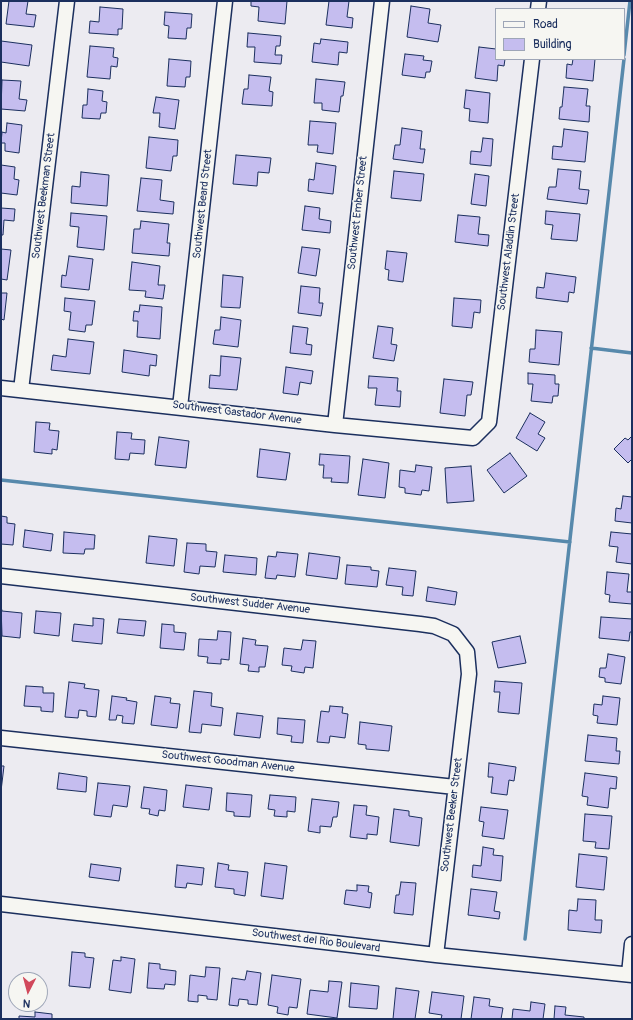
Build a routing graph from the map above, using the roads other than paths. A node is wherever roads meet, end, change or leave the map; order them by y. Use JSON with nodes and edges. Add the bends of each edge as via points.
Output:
{"nodes":[{"id":1,"x":67,"y":1,"type":"edge"},
{"id":2,"x":225,"y":1,"type":"edge"},
{"id":3,"x":382,"y":1,"type":"edge"},
{"id":4,"x":532,"y":60,"type":"edge"},
{"id":5,"x":1,"y":388,"type":"edge"},
{"id":6,"x":21,"y":390,"type":"junction"},
{"id":7,"x":180,"y":407,"type":"junction"},
{"id":8,"x":335,"y":425,"type":"junction"},
{"id":9,"x":473,"y":438,"type":"joint"},
{"id":10,"x":1,"y":576,"type":"edge"},
{"id":11,"x":469,"y":674,"type":"joint"},
{"id":12,"x":1,"y":738,"type":"edge"},
{"id":13,"x":455,"y":787,"type":"junction"},
{"id":14,"x":1,"y":904,"type":"edge"},
{"id":15,"x":632,"y":944,"type":"edge"},
{"id":16,"x":436,"y":955,"type":"junction"},
{"id":17,"x":631,"y":975,"type":"edge"}],
"edges":[{"from":1,"to":6,"type":"street","name":"Southwest Beekman Street"},
{"from":2,"to":7,"type":"street","name":"Southwest Beard Street"},
{"from":3,"to":8,"type":"street","name":"Southwest Ember Street"},
{"from":4,"to":9,"type":"street","name":"Southwest Aladdin Street","via":[[489,422]]},
{"from":5,"to":6,"type":"street","name":"Southwest Gastador Avenue"},
{"from":6,"to":7,"type":"street","name":"Southwest Gastador Avenue"},
{"from":7,"to":8,"type":"street","name":"Southwest Gastador Avenue"},
{"from":8,"to":9,"type":"street","name":"Southwest Gastador Avenue"},
{"from":10,"to":11,"type":"street","name":"Southwest Sudder Avenue","via":[[434,626],[453,634],[460,642],[467,652]]},
{"from":11,"to":13,"type":"street","name":"Southwest Beeker Street"},
{"from":12,"to":13,"type":"street","name":"Southwest Goodman Avenue"},
{"from":13,"to":16,"type":"street","name":"Southwest Beeker Street"},
{"from":14,"to":16,"type":"street","name":"Southwest del Rio Boulevard"},
{"from":15,"to":17,"type":"street"},
{"from":16,"to":17,"type":"street","name":"Southwest del Rio Boulevard"}]}
